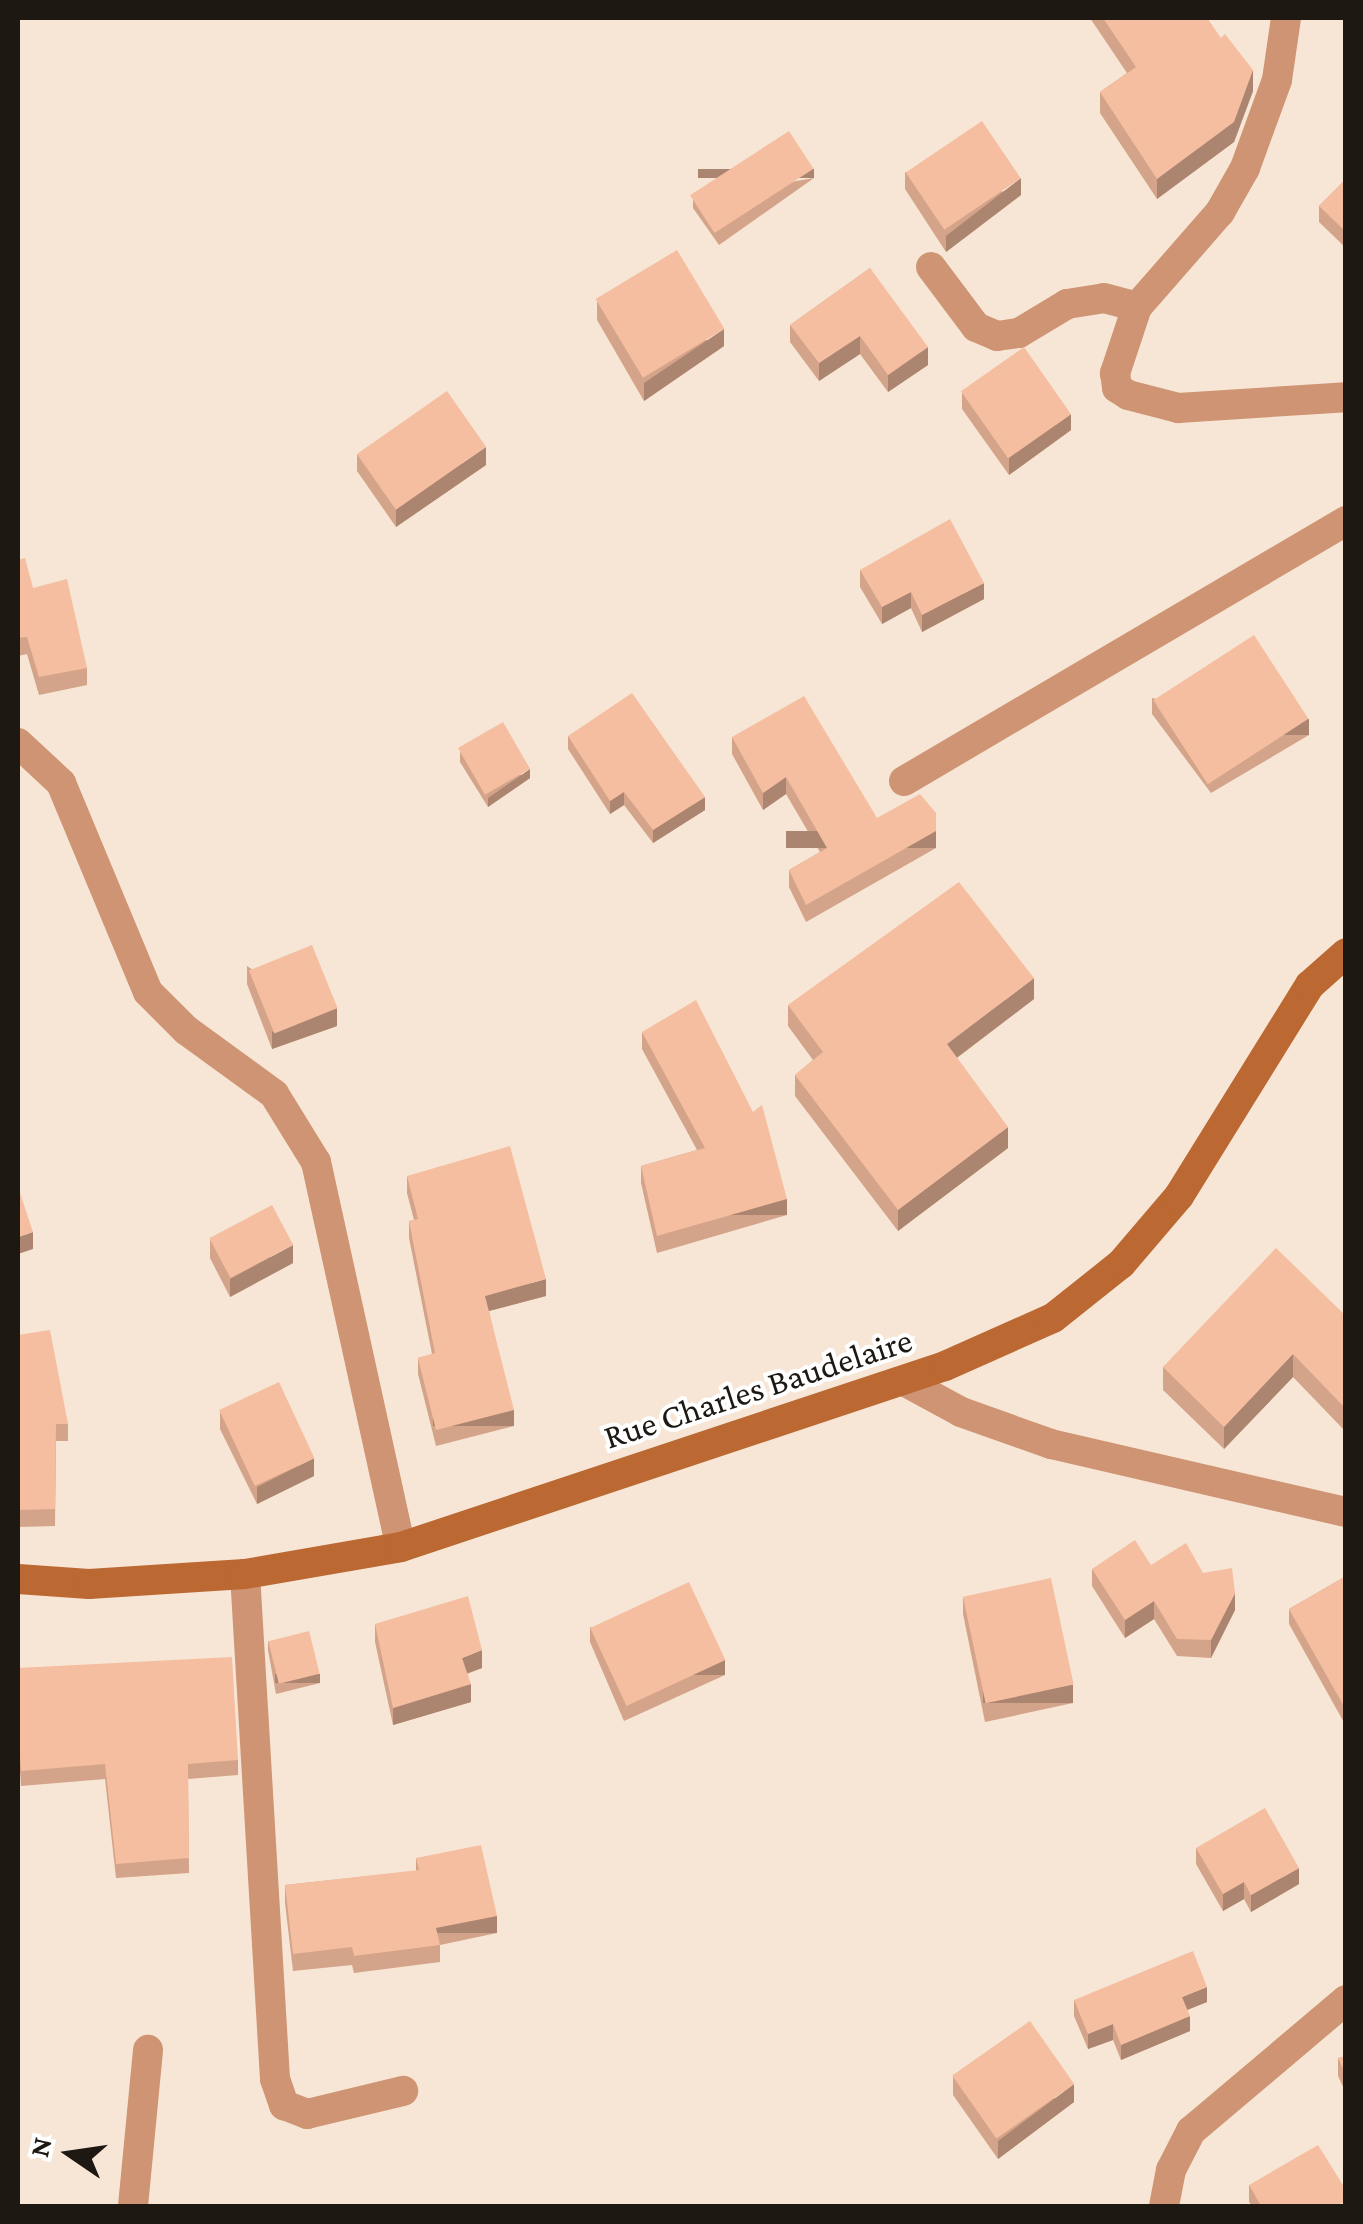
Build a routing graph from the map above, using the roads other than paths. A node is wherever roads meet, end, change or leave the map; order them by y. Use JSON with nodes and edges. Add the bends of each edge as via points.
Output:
{"nodes":[{"id":1,"x":1286,"y":18,"type":"edge"},
{"id":2,"x":931,"y":267,"type":"dead end"},
{"id":3,"x":1137,"y":307,"type":"junction"},
{"id":4,"x":1346,"y":397,"type":"edge"},
{"id":5,"x":1346,"y":521,"type":"edge"},
{"id":6,"x":18,"y":743,"type":"edge"},
{"id":7,"x":904,"y":782,"type":"dead end"},
{"id":8,"x":1346,"y":953,"type":"edge"},
{"id":9,"x":904,"y":1380,"type":"junction"},
{"id":10,"x":1346,"y":1512,"type":"edge"},
{"id":11,"x":401,"y":1547,"type":"junction"},
{"id":12,"x":245,"y":1574,"type":"junction"},
{"id":13,"x":18,"y":1579,"type":"edge"},
{"id":14,"x":1346,"y":2000,"type":"edge"},
{"id":15,"x":148,"y":2050,"type":"dead end"},
{"id":16,"x":403,"y":2091,"type":"dead end"},
{"id":17,"x":133,"y":2206,"type":"edge"},
{"id":18,"x":1164,"y":2206,"type":"edge"}],
"edges":[{"from":1,"to":3,"type":"street","via":[[1276,80],[1245,168],[1220,212]]},
{"from":2,"to":3,"type":"street","via":[[976,328],[997,336],[1020,334],[1067,304],[1104,298]]},
{"from":3,"to":4,"type":"street","via":[[1115,373],[1117,388],[1128,394],[1208,409]]},
{"from":5,"to":7,"type":"street"},
{"from":6,"to":11,"type":"street","via":[[60,783],[148,992],[186,1030],[274,1094],[316,1162]]},
{"from":8,"to":9,"type":"main road","name":"Rue Charles Baudelaire","via":[[1310,985],[1179,1196],[1121,1264],[1054,1318]]},
{"from":9,"to":10,"type":"street","via":[[960,1412],[1051,1444]]},
{"from":9,"to":11,"type":"main road","name":"Rue Charles Baudelaire"},
{"from":11,"to":12,"type":"main road","name":"Rue Charles Baudelaire"},
{"from":12,"to":13,"type":"main road","name":"Rue Charles Baudelaire","via":[[89,1584]]},
{"from":12,"to":16,"type":"street","via":[[274,2079],[284,2105],[307,2114]]},
{"from":14,"to":18,"type":"street","via":[[1191,2131],[1171,2170]]},
{"from":15,"to":17,"type":"street"}]}
